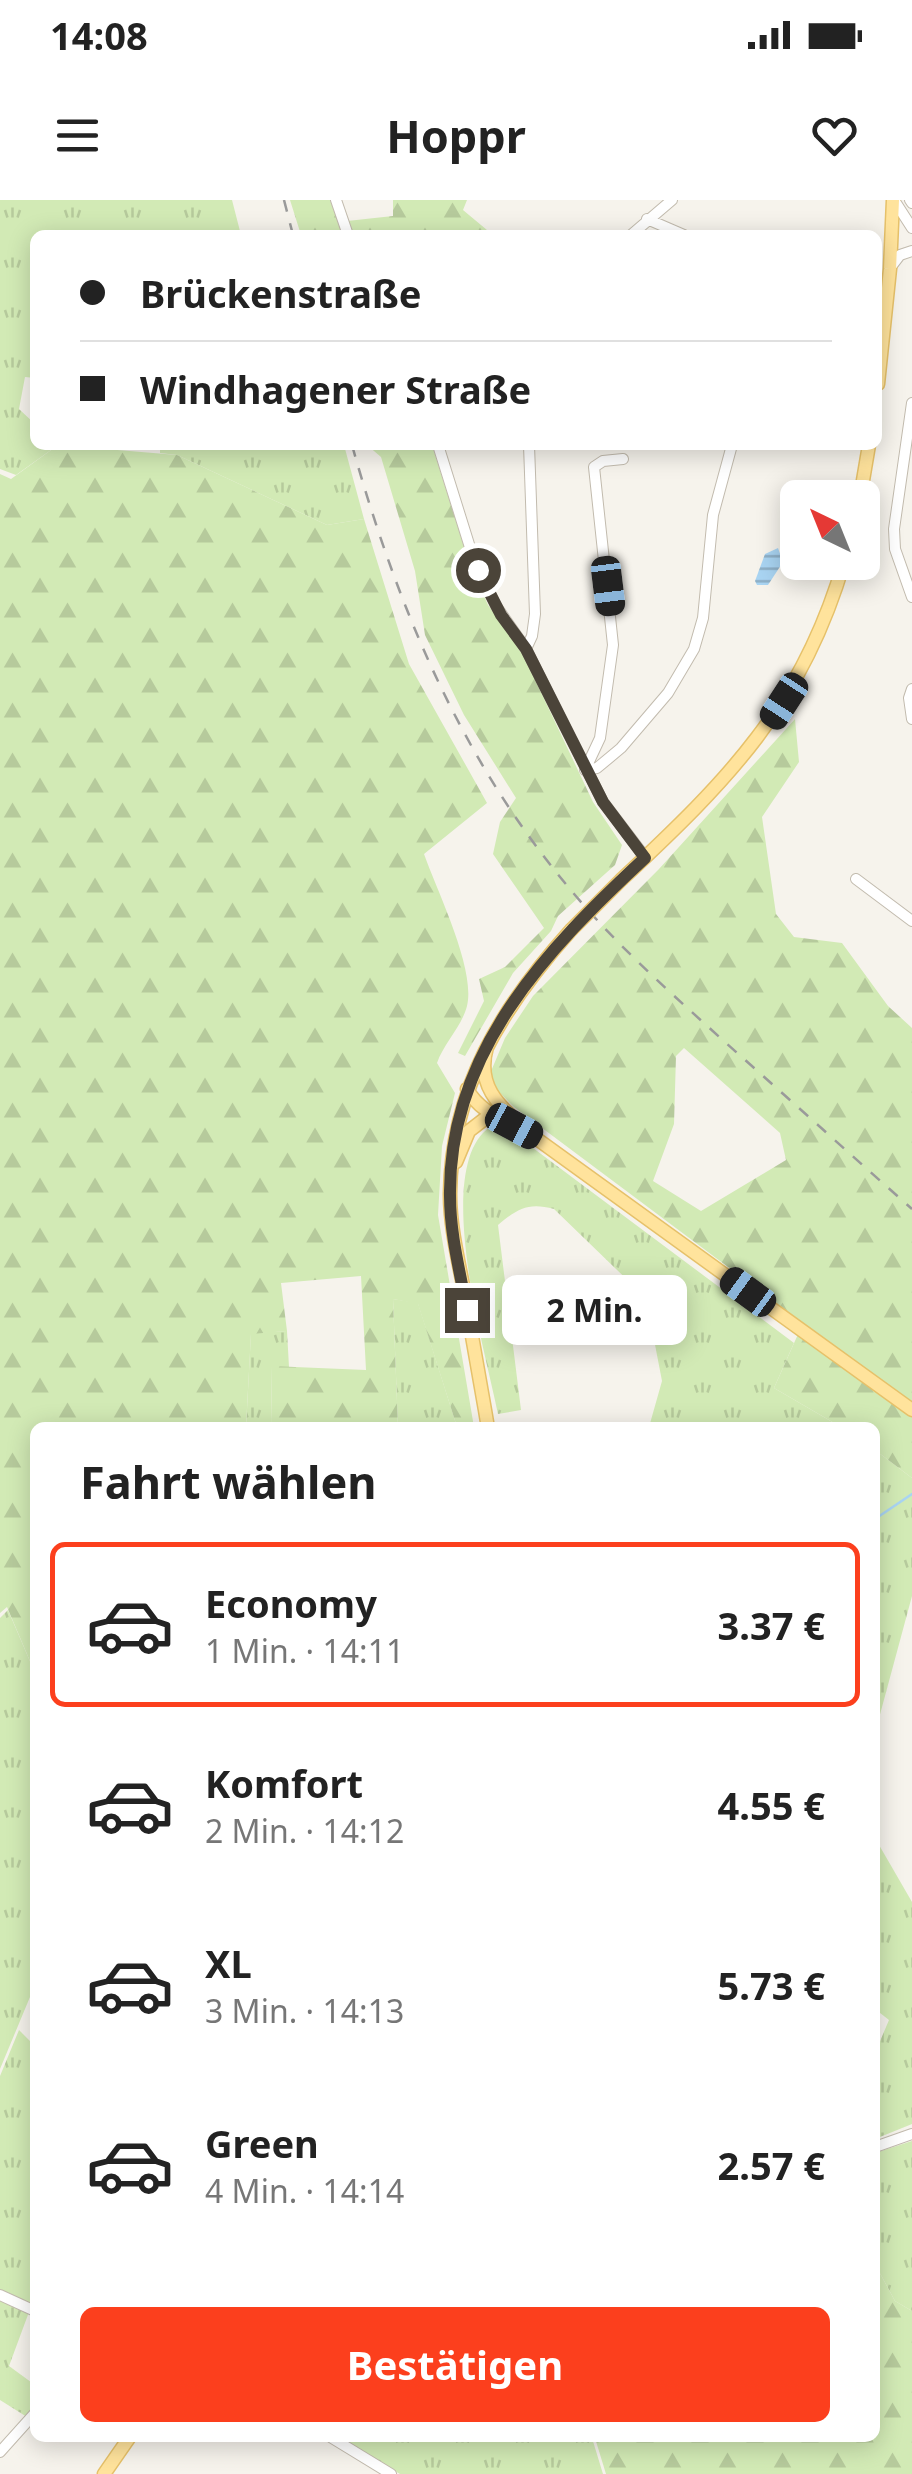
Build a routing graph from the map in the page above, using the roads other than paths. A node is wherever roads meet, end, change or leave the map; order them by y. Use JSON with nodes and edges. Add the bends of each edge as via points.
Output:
{"nodes":[{"id":1,"x":336,"y":200,"type":"edge"},
{"id":2,"x":672,"y":200,"type":"edge"},
{"id":3,"x":894,"y":200,"type":"edge"},
{"id":4,"x":902,"y":216,"type":"edge"},
{"id":5,"x":647,"y":218,"type":"junction"},
{"id":6,"x":912,"y":228,"type":"edge"},
{"id":7,"x":346,"y":230,"type":"edge"},
{"id":8,"x":636,"y":230,"type":"edge"},
{"id":9,"x":673,"y":230,"type":"edge"},
{"id":10,"x":912,"y":251,"type":"edge"},
{"id":11,"x":890,"y":269,"type":"junction"},
{"id":12,"x":882,"y":346,"type":"edge"},
{"id":13,"x":912,"y":403,"type":"edge"},
{"id":14,"x":440,"y":450,"type":"edge"},
{"id":15,"x":530,"y":450,"type":"edge"},
{"id":16,"x":731,"y":450,"type":"edge"},
{"id":17,"x":869,"y":450,"type":"edge"},
{"id":18,"x":623,"y":459,"type":"dead end"},
{"id":19,"x":863,"y":480,"type":"edge"},
{"id":20,"x":838,"y":580,"type":"edge"},
{"id":21,"x":912,"y":597,"type":"edge"},
{"id":22,"x":526,"y":649,"type":"junction"},
{"id":23,"x":912,"y":689,"type":"edge"},
{"id":24,"x":912,"y":719,"type":"edge"},
{"id":25,"x":585,"y":770,"type":"junction"},
{"id":26,"x":645,"y":858,"type":"junction"},
{"id":27,"x":856,"y":879,"type":"dead end"},
{"id":28,"x":912,"y":921,"type":"edge"},
{"id":29,"x":486,"y":1047,"type":"junction"},
{"id":30,"x":468,"y":1089,"type":"junction"},
{"id":31,"x":494,"y":1108,"type":"junction"},
{"id":32,"x":452,"y":1173,"type":"junction"},
{"id":33,"x":912,"y":1410,"type":"edge"},
{"id":34,"x":487,"y":1422,"type":"edge"},
{"id":35,"x":912,"y":2134,"type":"edge"},
{"id":36,"x":880,"y":2145,"type":"edge"},
{"id":37,"x":0,"y":2295,"type":"edge"},
{"id":38,"x":30,"y":2309,"type":"edge"},
{"id":39,"x":30,"y":2419,"type":"edge"},
{"id":40,"x":126,"y":2442,"type":"edge"},
{"id":41,"x":338,"y":2442,"type":"edge"},
{"id":42,"x":0,"y":2452,"type":"edge"},
{"id":43,"x":104,"y":2474,"type":"edge"},
{"id":44,"x":390,"y":2474,"type":"edge"}],
"edges":[{"from":1,"to":7,"type":"street"},
{"from":2,"to":5,"type":"street"},
{"from":3,"to":4,"type":"main road"},
{"from":4,"to":6,"type":"street"},
{"from":4,"to":11,"type":"main road"},
{"from":5,"to":8,"type":"street"},
{"from":5,"to":9,"type":"street"},
{"from":10,"to":11,"type":"street"},
{"from":11,"to":12,"type":"main road"},
{"from":13,"to":21,"type":"street","via":[[894,529]]},
{"from":14,"to":22,"type":"street","via":[[478,570]]},
{"from":15,"to":22,"type":"street","via":[[535,601]]},
{"from":16,"to":25,"type":"street","via":[[713,514],[694,649],[668,693],[621,748]]},
{"from":17,"to":19,"type":"main road"},
{"from":18,"to":25,"type":"street","via":[[594,467],[612,645],[600,738]]},
{"from":20,"to":26,"type":"main road","via":[[821,631],[765,731],[707,800]]},
{"from":22,"to":25,"type":"street"},
{"from":23,"to":24,"type":"street"},
{"from":25,"to":26,"type":"street"},
{"from":26,"to":29,"type":"main road","bridge":true,"via":[[529,977]]},
{"from":27,"to":28,"type":"street"},
{"from":29,"to":30,"type":"main road"},
{"from":29,"to":31,"type":"main road","via":[[482,1073]]},
{"from":30,"to":31,"type":"main road"},
{"from":30,"to":32,"type":"main road"},
{"from":31,"to":32,"type":"main road","via":[[470,1131]]},
{"from":31,"to":33,"type":"main road"},
{"from":32,"to":34,"type":"main road","via":[[453,1231]]},
{"from":35,"to":36,"type":"street"},
{"from":37,"to":38,"type":"street"},
{"from":39,"to":42,"type":"street"},
{"from":40,"to":43,"type":"main road"},
{"from":41,"to":44,"type":"street"}]}
